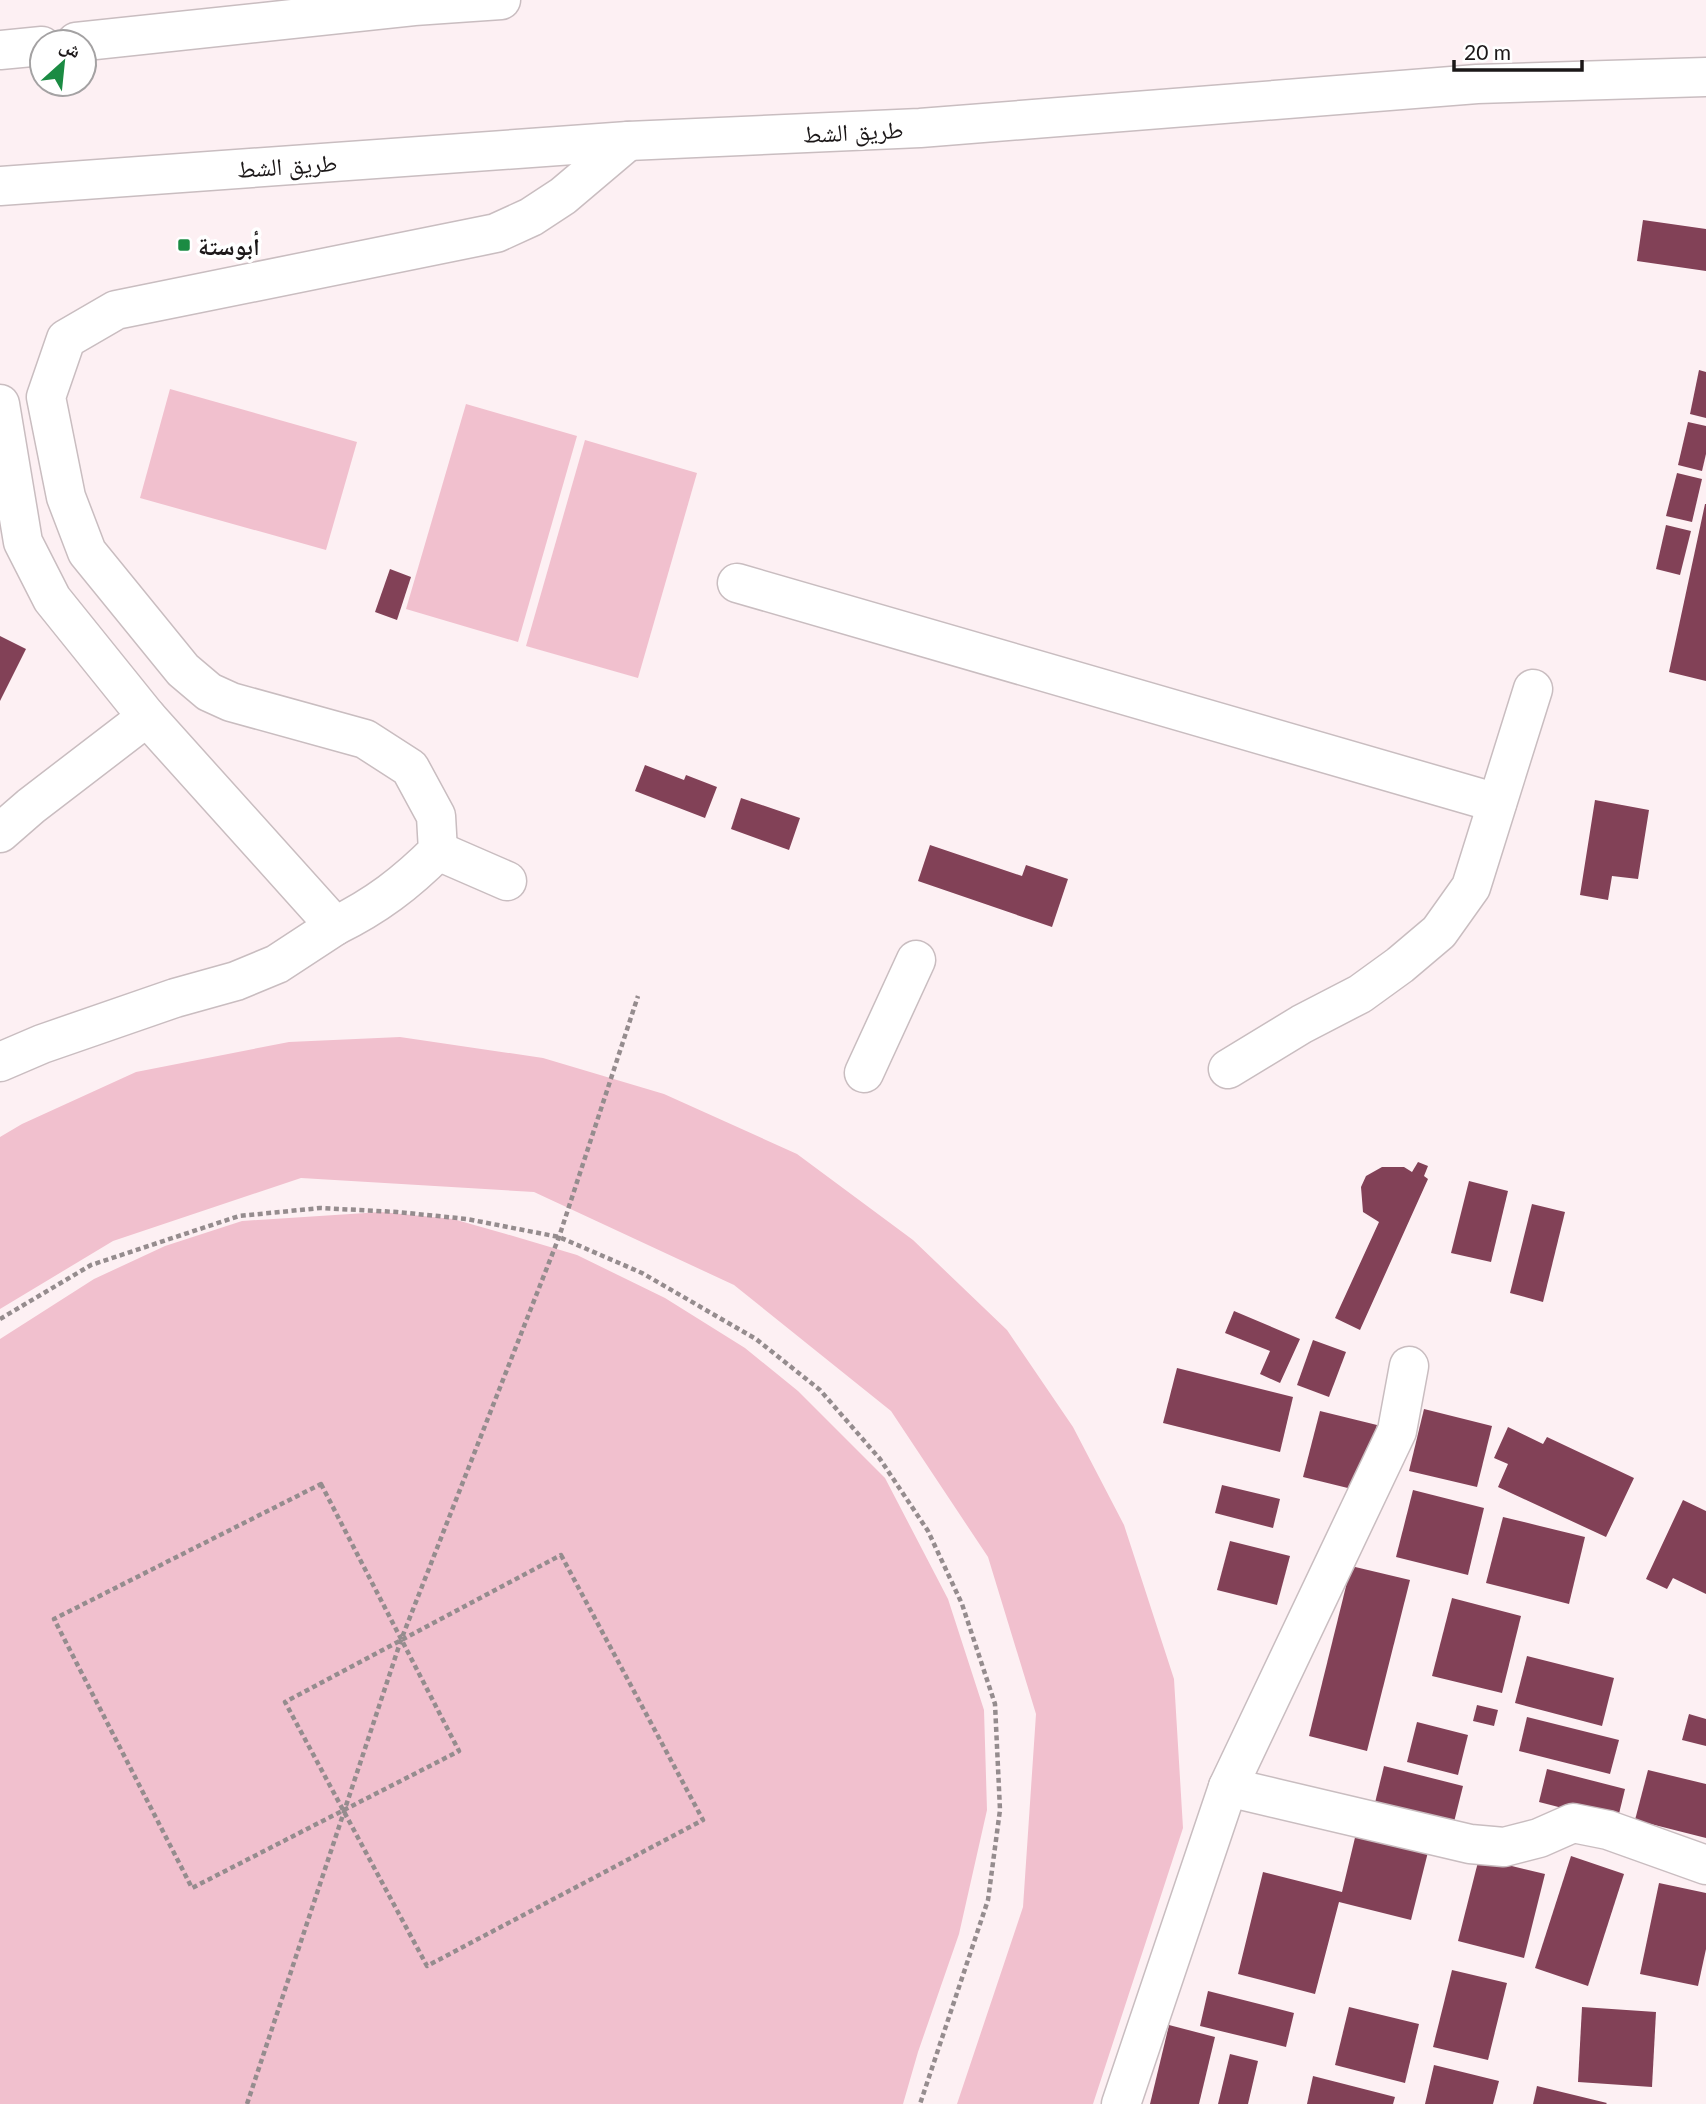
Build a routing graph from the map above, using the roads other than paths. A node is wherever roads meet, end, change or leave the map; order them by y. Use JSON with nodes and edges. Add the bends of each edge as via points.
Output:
{"nodes":[{"id":1,"x":501,"y":0,"type":"edge"},
{"id":2,"x":98,"y":40,"type":"edge"},
{"id":3,"x":28,"y":47,"type":"edge"},
{"id":4,"x":0,"y":50,"type":"edge"},
{"id":5,"x":1706,"y":77,"type":"edge"},
{"id":6,"x":628,"y":141,"type":"junction"},
{"id":7,"x":0,"y":186,"type":"edge"},
{"id":8,"x":0,"y":404,"type":"edge"},
{"id":9,"x":11,"y":543,"type":"edge"},
{"id":10,"x":737,"y":583,"type":"dead end"},
{"id":11,"x":1533,"y":689,"type":"dead end"},
{"id":12,"x":148,"y":717,"type":"junction"},
{"id":13,"x":1497,"y":803,"type":"junction"},
{"id":14,"x":0,"y":833,"type":"edge"},
{"id":15,"x":438,"y":851,"type":"junction"},
{"id":16,"x":508,"y":881,"type":"dead end"},
{"id":17,"x":335,"y":926,"type":"junction"},
{"id":18,"x":916,"y":960,"type":"dead end"},
{"id":19,"x":0,"y":1062,"type":"edge"},
{"id":20,"x":1228,"y":1069,"type":"dead end"},
{"id":21,"x":864,"y":1073,"type":"dead end"},
{"id":22,"x":1409,"y":1366,"type":"dead end"},
{"id":23,"x":1228,"y":1787,"type":"junction"},
{"id":24,"x":1706,"y":1865,"type":"edge"},
{"id":25,"x":1121,"y":2104,"type":"edge"}],
"edges":[{"from":1,"to":2,"type":"main road"},
{"from":3,"to":4,"type":"main road"},
{"from":5,"to":6,"type":"main road","name":"طريق الشط","via":[[1477,84],[920,128]]},
{"from":6,"to":7,"type":"main road","name":"طريق الشط"},
{"from":6,"to":15,"type":"main road","via":[[563,195],[496,233],[116,310],[66,339],[46,397],[66,497],[87,552],[183,670],[209,692],[231,702],[365,739],[410,768],[436,816]]},
{"from":8,"to":9,"type":"main road"},
{"from":9,"to":12,"type":"main road"},
{"from":10,"to":13,"type":"main road"},
{"from":11,"to":13,"type":"main road"},
{"from":12,"to":14,"type":"main road"},
{"from":12,"to":17,"type":"main road"},
{"from":13,"to":20,"type":"main road","via":[[1471,887],[1439,932],[1360,994]]},
{"from":15,"to":16,"type":"main road"},
{"from":15,"to":17,"type":"main road","via":[[410,880],[368,910]]},
{"from":17,"to":19,"type":"main road","via":[[277,964],[236,981],[175,998]]},
{"from":18,"to":21,"type":"main road"},
{"from":22,"to":23,"type":"main road","via":[[1397,1431]]},
{"from":23,"to":24,"type":"main road","via":[[1470,1844],[1504,1847],[1573,1823],[1608,1830]]},
{"from":23,"to":25,"type":"main road"}]}
